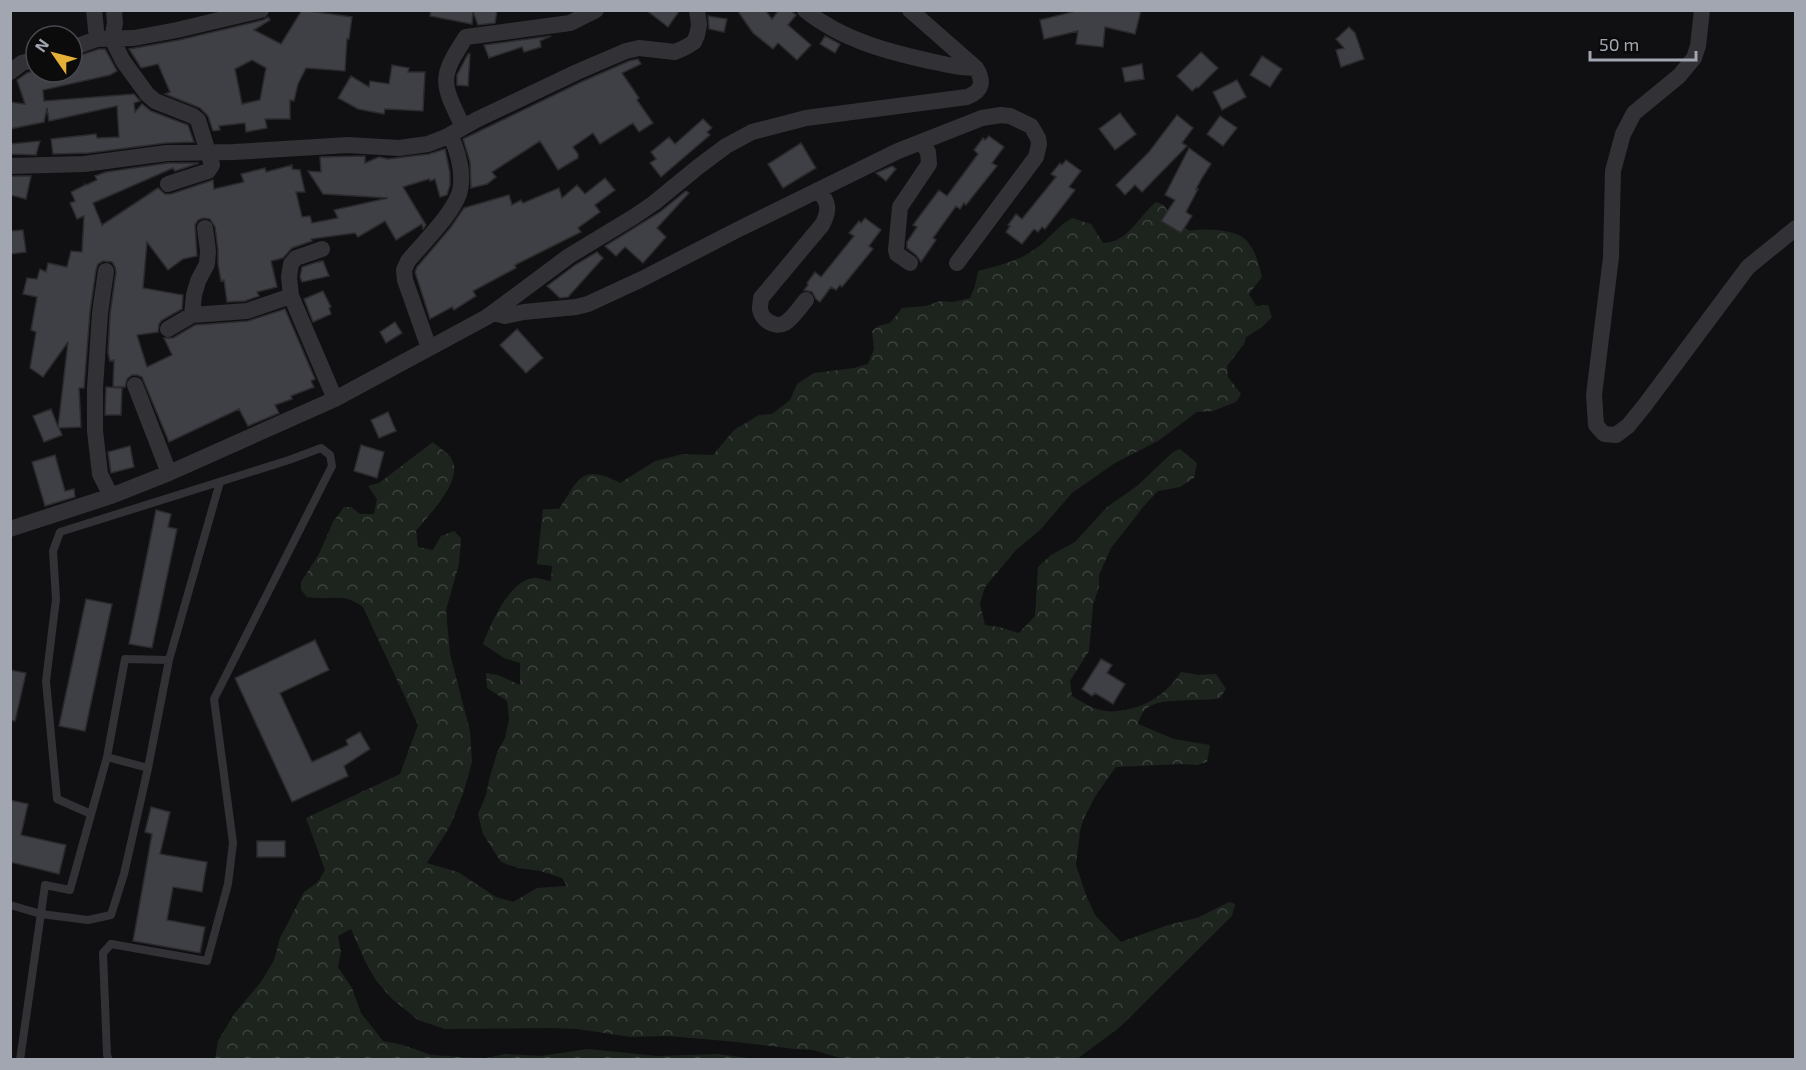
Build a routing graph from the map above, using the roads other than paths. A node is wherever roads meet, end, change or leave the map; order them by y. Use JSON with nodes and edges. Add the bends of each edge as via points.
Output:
{"nodes":[{"id":1,"x":94,"y":10,"type":"edge"},
{"id":2,"x":114,"y":10,"type":"edge"},
{"id":3,"x":261,"y":10,"type":"edge"},
{"id":4,"x":596,"y":10,"type":"edge"},
{"id":5,"x":697,"y":10,"type":"edge"},
{"id":6,"x":805,"y":10,"type":"edge"},
{"id":7,"x":910,"y":10,"type":"edge"},
{"id":8,"x":1702,"y":10,"type":"edge"},
{"id":9,"x":105,"y":39,"type":"junction"},
{"id":10,"x":84,"y":45,"type":"edge"},
{"id":11,"x":24,"y":62,"type":"edge"},
{"id":12,"x":976,"y":68,"type":"junction"},
{"id":13,"x":10,"y":72,"type":"edge"},
{"id":14,"x":456,"y":131,"type":"junction"},
{"id":15,"x":921,"y":142,"type":"junction"},
{"id":16,"x":208,"y":152,"type":"junction"},
{"id":17,"x":10,"y":166,"type":"edge"},
{"id":18,"x":168,"y":184,"type":"dead end"},
{"id":19,"x":818,"y":190,"type":"junction"},
{"id":20,"x":205,"y":228,"type":"dead end"},
{"id":21,"x":1796,"y":228,"type":"edge"},
{"id":22,"x":322,"y":249,"type":"dead end"},
{"id":23,"x":910,"y":263,"type":"dead end"},
{"id":24,"x":957,"y":263,"type":"dead end"},
{"id":25,"x":106,"y":271,"type":"dead end"},
{"id":26,"x":291,"y":296,"type":"junction"},
{"id":27,"x":806,"y":300,"type":"dead end"},
{"id":28,"x":493,"y":314,"type":"junction"},
{"id":29,"x":192,"y":315,"type":"junction"},
{"id":30,"x":168,"y":329,"type":"dead end"},
{"id":31,"x":429,"y":348,"type":"junction"},
{"id":32,"x":135,"y":385,"type":"dead end"},
{"id":33,"x":335,"y":399,"type":"junction"},
{"id":34,"x":169,"y":473,"type":"junction"},
{"id":35,"x":220,"y":482,"type":"junction"},
{"id":36,"x":111,"y":496,"type":"junction"},
{"id":37,"x":10,"y":529,"type":"edge"},
{"id":38,"x":169,"y":660,"type":"junction"},
{"id":39,"x":107,"y":757,"type":"junction"},
{"id":40,"x":148,"y":768,"type":"junction"},
{"id":41,"x":91,"y":814,"type":"junction"},
{"id":42,"x":10,"y":905,"type":"edge"},
{"id":43,"x":41,"y":914,"type":"junction"},
{"id":44,"x":20,"y":1059,"type":"edge"},
{"id":45,"x":109,"y":1059,"type":"edge"}],
"edges":[{"from":1,"to":9,"type":"street"},
{"from":2,"to":9,"type":"street","via":[[115,23]]},
{"from":3,"to":9,"type":"street","via":[[134,38]]},
{"from":4,"to":14,"type":"street","via":[[570,23],[466,36],[445,76]]},
{"from":5,"to":14,"type":"street","via":[[697,36],[686,47],[675,52],[639,48],[626,51]]},
{"from":6,"to":12,"type":"street","via":[[869,44],[927,61]]},
{"from":7,"to":12,"type":"street"},
{"from":8,"to":21,"type":"street","via":[[1694,58],[1679,76],[1634,113],[1617,154],[1611,191],[1609,276],[1594,395],[1594,416],[1600,431],[1616,435],[1628,426],[1748,267]]},
{"from":9,"to":10,"type":"street"},
{"from":9,"to":16,"type":"street","via":[[155,101],[198,120]]},
{"from":11,"to":13,"type":"street"},
{"from":12,"to":28,"type":"street","via":[[982,86],[967,98],[806,117],[752,132],[726,146],[635,216],[568,256]]},
{"from":14,"to":16,"type":"street","via":[[428,144],[399,148],[348,146]]},
{"from":14,"to":31,"type":"street","via":[[459,192],[451,209],[404,270]]},
{"from":15,"to":19,"type":"street"},
{"from":15,"to":23,"type":"street","via":[[928,152],[929,164],[902,202],[899,213],[896,250]]},
{"from":15,"to":24,"type":"street","via":[[1000,115],[1018,118],[1032,126],[1038,138],[1036,157]]},
{"from":16,"to":17,"type":"street","via":[[84,164]]},
{"from":16,"to":18,"type":"street","via":[[210,170]]},
{"from":19,"to":27,"type":"street","via":[[828,205],[826,218],[762,298],[761,314],[780,325]]},
{"from":19,"to":28,"type":"street","via":[[588,304],[504,316]]},
{"from":20,"to":29,"type":"street","via":[[207,264],[194,294]]},
{"from":22,"to":26,"type":"street","via":[[296,258],[291,264]]},
{"from":25,"to":36,"type":"street","via":[[94,388],[100,474]]},
{"from":26,"to":29,"type":"street","via":[[247,311]]},
{"from":26,"to":33,"type":"street"},
{"from":28,"to":31,"type":"street"},
{"from":29,"to":30,"type":"street"},
{"from":31,"to":33,"type":"street"},
{"from":32,"to":34,"type":"street"},
{"from":33,"to":34,"type":"street"},
{"from":34,"to":36,"type":"street"},
{"from":35,"to":38,"type":"lane"},
{"from":35,"to":41,"type":"lane","via":[[60,532],[52,551],[56,599],[46,681],[57,799]]},
{"from":35,"to":45,"type":"lane","via":[[321,448],[330,455],[332,466],[214,699],[233,843],[228,884],[207,961],[111,944],[103,953]]},
{"from":36,"to":37,"type":"street"},
{"from":38,"to":39,"type":"lane","via":[[125,659]]},
{"from":38,"to":40,"type":"lane"},
{"from":39,"to":40,"type":"lane"},
{"from":39,"to":41,"type":"lane"},
{"from":40,"to":43,"type":"lane","via":[[111,915],[88,920]]},
{"from":41,"to":43,"type":"lane","via":[[70,890],[45,885]]},
{"from":42,"to":43,"type":"lane"},
{"from":43,"to":44,"type":"lane"}]}
